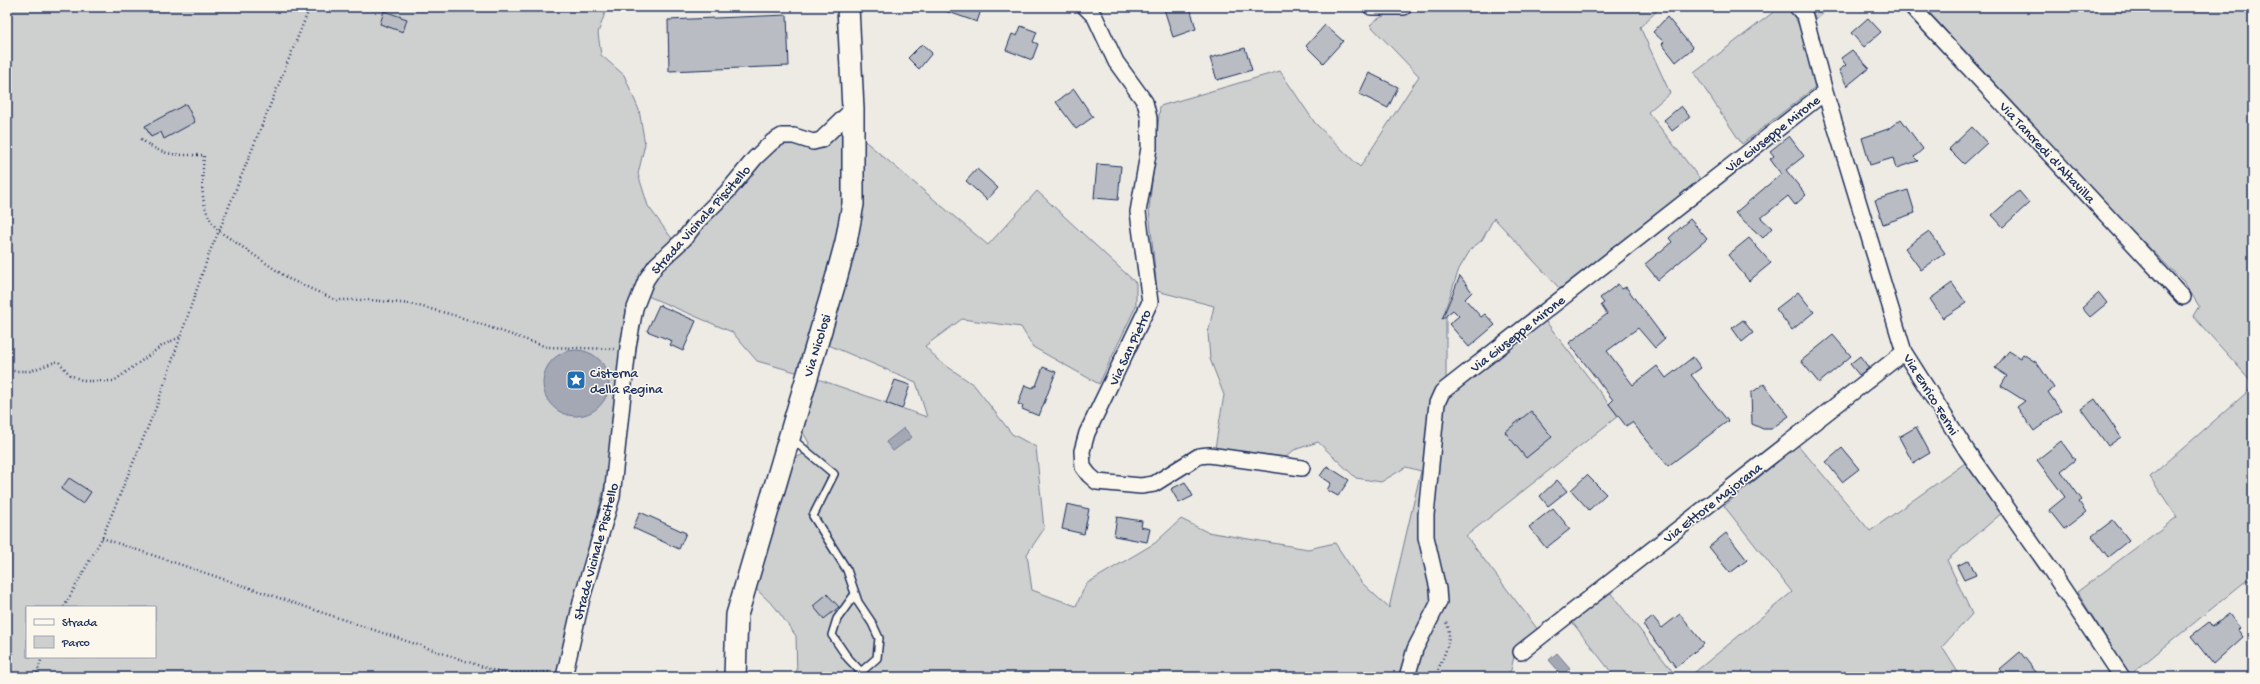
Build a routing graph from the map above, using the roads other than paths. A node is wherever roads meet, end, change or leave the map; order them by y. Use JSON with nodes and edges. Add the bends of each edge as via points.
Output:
{"nodes":[{"id":1,"x":848,"y":7,"type":"edge"},
{"id":2,"x":1085,"y":7,"type":"edge"},
{"id":3,"x":1371,"y":7,"type":"edge"},
{"id":4,"x":1404,"y":7,"type":"edge"},
{"id":5,"x":1797,"y":7,"type":"edge"},
{"id":6,"x":1912,"y":7,"type":"edge"},
{"id":7,"x":1825,"y":92,"type":"junction"},
{"id":8,"x":853,"y":109,"type":"junction"},
{"id":9,"x":2183,"y":297,"type":"dead end"},
{"id":10,"x":1904,"y":352,"type":"junction"},
{"id":11,"x":789,"y":436,"type":"junction"},
{"id":12,"x":1302,"y":468,"type":"dead end"},
{"id":13,"x":855,"y":594,"type":"junction"},
{"id":14,"x":1521,"y":652,"type":"dead end"},
{"id":15,"x":564,"y":674,"type":"edge"},
{"id":16,"x":862,"y":675,"type":"edge"},
{"id":17,"x":735,"y":677,"type":"edge"},
{"id":18,"x":1407,"y":677,"type":"edge"},
{"id":19,"x":2122,"y":677,"type":"edge"}],
"edges":[{"from":1,"to":8,"type":"main road","name":"Via Nicolosi"},
{"from":2,"to":12,"type":"street","name":"Via San Pietro","via":[[1095,17],[1116,62],[1145,102],[1150,118],[1149,148],[1138,212],[1150,302],[1087,433],[1082,451],[1083,467],[1097,482],[1141,486],[1154,484],[1199,456],[1209,455]]},
{"from":3,"to":4,"type":"street"},
{"from":5,"to":7,"type":"street","name":"Via Enrico Fermi","via":[[1805,16]]},
{"from":6,"to":9,"type":"street","name":"Via Tancredi d'Altavilla"},
{"from":7,"to":10,"type":"street","name":"Via Enrico Fermi"},
{"from":7,"to":18,"type":"street","name":"Via Giuseppe Mirone","via":[[1442,392],[1437,403],[1426,516],[1426,537],[1439,602],[1415,649]]},
{"from":8,"to":11,"type":"main road","name":"Via Nicolosi","via":[[852,204],[846,242]]},
{"from":8,"to":15,"type":"street","name":"Strada Vicinale Piscitello","via":[[821,140],[813,142],[794,136],[782,136],[772,142],[684,239],[656,265],[646,280],[635,308],[628,347],[612,497],[582,598]]},
{"from":10,"to":14,"type":"street","name":"Via Ettore Majorana"},
{"from":10,"to":19,"type":"street","name":"Via Enrico Fermi"},
{"from":11,"to":13,"type":"lane","via":[[834,474],[814,516],[847,570]]},
{"from":11,"to":17,"type":"main road","name":"Via Nicolosi","via":[[737,614]]},
{"from":13,"to":16,"type":"lane","via":[[879,638],[877,658]]},
{"from":13,"to":16,"type":"lane","via":[[837,619],[832,635]]}]}
